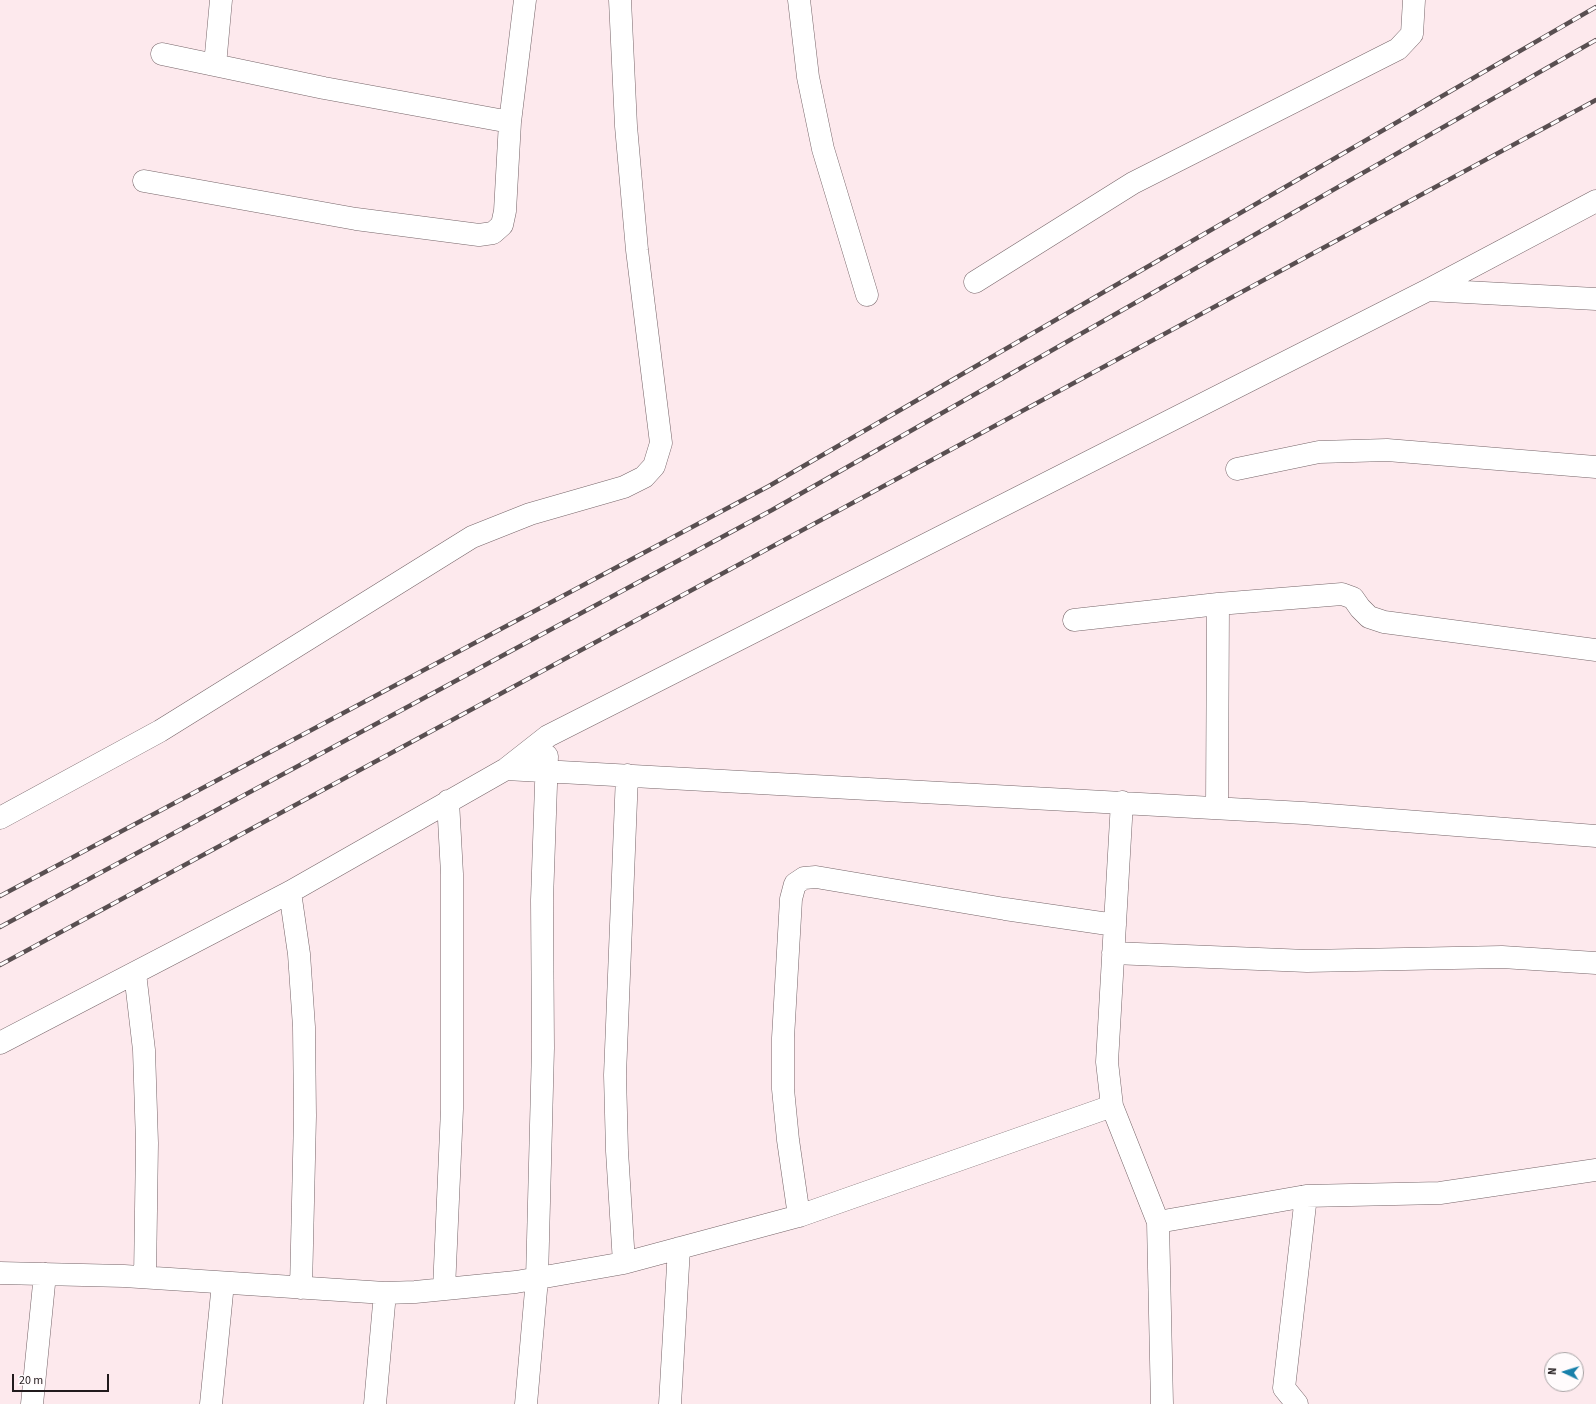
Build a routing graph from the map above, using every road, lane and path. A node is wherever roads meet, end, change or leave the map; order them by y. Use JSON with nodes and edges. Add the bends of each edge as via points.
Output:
{"nodes":[{"id":1,"x":220,"y":0,"type":"edge"},
{"id":2,"x":525,"y":0,"type":"edge"},
{"id":3,"x":620,"y":0,"type":"edge"},
{"id":4,"x":799,"y":0,"type":"edge"},
{"id":5,"x":1414,"y":0,"type":"edge"},
{"id":6,"x":162,"y":54,"type":"dead end"},
{"id":7,"x":215,"y":65,"type":"junction"},
{"id":8,"x":510,"y":122,"type":"junction"},
{"id":9,"x":144,"y":181,"type":"dead end"},
{"id":10,"x":1596,"y":201,"type":"edge"},
{"id":11,"x":975,"y":282,"type":"dead end"},
{"id":12,"x":1428,"y":290,"type":"junction"},
{"id":13,"x":867,"y":295,"type":"dead end"},
{"id":14,"x":1596,"y":299,"type":"edge"},
{"id":15,"x":1596,"y":467,"type":"edge"},
{"id":16,"x":1237,"y":469,"type":"dead end"},
{"id":17,"x":1218,"y":604,"type":"junction"},
{"id":18,"x":1074,"y":620,"type":"dead end"},
{"id":19,"x":1596,"y":650,"type":"edge"},
{"id":20,"x":548,"y":736,"type":"junction"},
{"id":21,"x":506,"y":768,"type":"junction"},
{"id":22,"x":547,"y":771,"type":"junction"},
{"id":23,"x":627,"y":775,"type":"junction"},
{"id":24,"x":448,"y":802,"type":"junction"},
{"id":25,"x":1122,"y":802,"type":"junction"},
{"id":26,"x":1218,"y":808,"type":"junction"},
{"id":27,"x":0,"y":818,"type":"edge"},
{"id":28,"x":1596,"y":836,"type":"edge"},
{"id":29,"x":290,"y":892,"type":"junction"},
{"id":30,"x":1115,"y":925,"type":"junction"},
{"id":31,"x":1113,"y":953,"type":"junction"},
{"id":32,"x":1596,"y":963,"type":"edge"},
{"id":33,"x":135,"y":973,"type":"junction"},
{"id":34,"x":0,"y":1043,"type":"edge"},
{"id":35,"x":1112,"y":1106,"type":"junction"},
{"id":36,"x":1596,"y":1170,"type":"edge"},
{"id":37,"x":1306,"y":1196,"type":"junction"},
{"id":38,"x":799,"y":1216,"type":"junction"},
{"id":39,"x":1158,"y":1222,"type":"junction"},
{"id":40,"x":679,"y":1248,"type":"junction"},
{"id":41,"x":624,"y":1263,"type":"junction"},
{"id":42,"x":0,"y":1272,"type":"edge"},
{"id":43,"x":45,"y":1274,"type":"junction"},
{"id":44,"x":145,"y":1277,"type":"junction"},
{"id":45,"x":536,"y":1279,"type":"junction"},
{"id":46,"x":223,"y":1283,"type":"junction"},
{"id":47,"x":301,"y":1288,"type":"junction"},
{"id":48,"x":444,"y":1289,"type":"junction"},
{"id":49,"x":385,"y":1293,"type":"junction"},
{"id":50,"x":32,"y":1404,"type":"edge"},
{"id":51,"x":211,"y":1404,"type":"edge"},
{"id":52,"x":375,"y":1404,"type":"edge"},
{"id":53,"x":526,"y":1404,"type":"edge"},
{"id":54,"x":670,"y":1404,"type":"edge"},
{"id":55,"x":1162,"y":1404,"type":"edge"},
{"id":56,"x":1297,"y":1404,"type":"edge"}],
"edges":[{"from":1,"to":7,"type":"street"},
{"from":2,"to":8,"type":"street"},
{"from":3,"to":27,"type":"street","via":[[626,126],[637,250],[662,443],[654,466],[644,477],[624,486],[530,514],[472,537],[160,731]]},
{"from":4,"to":13,"type":"street","via":[[808,77],[823,149]]},
{"from":5,"to":11,"type":"street","via":[[1412,34],[1398,49],[1133,183]]},
{"from":6,"to":7,"type":"street"},
{"from":7,"to":8,"type":"street"},
{"from":8,"to":9,"type":"street","via":[[505,211],[502,225],[493,233],[479,235],[356,219]]},
{"from":10,"to":12,"type":"street"},
{"from":12,"to":14,"type":"street"},
{"from":12,"to":20,"type":"street"},
{"from":15,"to":16,"type":"street","via":[[1387,450],[1319,452]]},
{"from":17,"to":18,"type":"street"},
{"from":17,"to":19,"type":"street","via":[[1342,594],[1353,598],[1369,617],[1384,622]]},
{"from":17,"to":26,"type":"street"},
{"from":20,"to":21,"type":"street"},
{"from":20,"to":22,"type":"street"},
{"from":21,"to":22,"type":"street"},
{"from":21,"to":24,"type":"street"},
{"from":22,"to":23,"type":"street"},
{"from":22,"to":45,"type":"street","via":[[542,900],[543,1048]]},
{"from":23,"to":25,"type":"street"},
{"from":23,"to":41,"type":"street","via":[[615,1075]]},
{"from":24,"to":29,"type":"street"},
{"from":24,"to":48,"type":"street","via":[[452,874],[452,1109]]},
{"from":25,"to":26,"type":"street"},
{"from":25,"to":30,"type":"street"},
{"from":26,"to":28,"type":"street"},
{"from":29,"to":33,"type":"street"},
{"from":29,"to":47,"type":"street","via":[[299,954],[304,1027],[305,1116]]},
{"from":30,"to":31,"type":"street"},
{"from":30,"to":38,"type":"street","via":[[816,877],[804,878],[796,884],[791,899],[782,1038],[783,1089]]},
{"from":31,"to":32,"type":"street","via":[[1307,961],[1502,957]]},
{"from":31,"to":35,"type":"street","via":[[1107,1062]]},
{"from":33,"to":34,"type":"street"},
{"from":33,"to":44,"type":"street","via":[[144,1058],[147,1143]]},
{"from":35,"to":38,"type":"street"},
{"from":35,"to":39,"type":"street"},
{"from":36,"to":37,"type":"street","via":[[1440,1193]]},
{"from":37,"to":39,"type":"street"},
{"from":37,"to":56,"type":"street","via":[[1284,1388]]},
{"from":38,"to":40,"type":"street"},
{"from":39,"to":55,"type":"street"},
{"from":40,"to":41,"type":"street"},
{"from":40,"to":54,"type":"street"},
{"from":41,"to":45,"type":"street"},
{"from":42,"to":43,"type":"street"},
{"from":43,"to":44,"type":"street"},
{"from":43,"to":50,"type":"street"},
{"from":44,"to":46,"type":"street"},
{"from":45,"to":48,"type":"street"},
{"from":45,"to":53,"type":"street"},
{"from":46,"to":47,"type":"street"},
{"from":46,"to":51,"type":"street"},
{"from":47,"to":49,"type":"street"},
{"from":48,"to":49,"type":"street"},
{"from":49,"to":52,"type":"street"}]}
